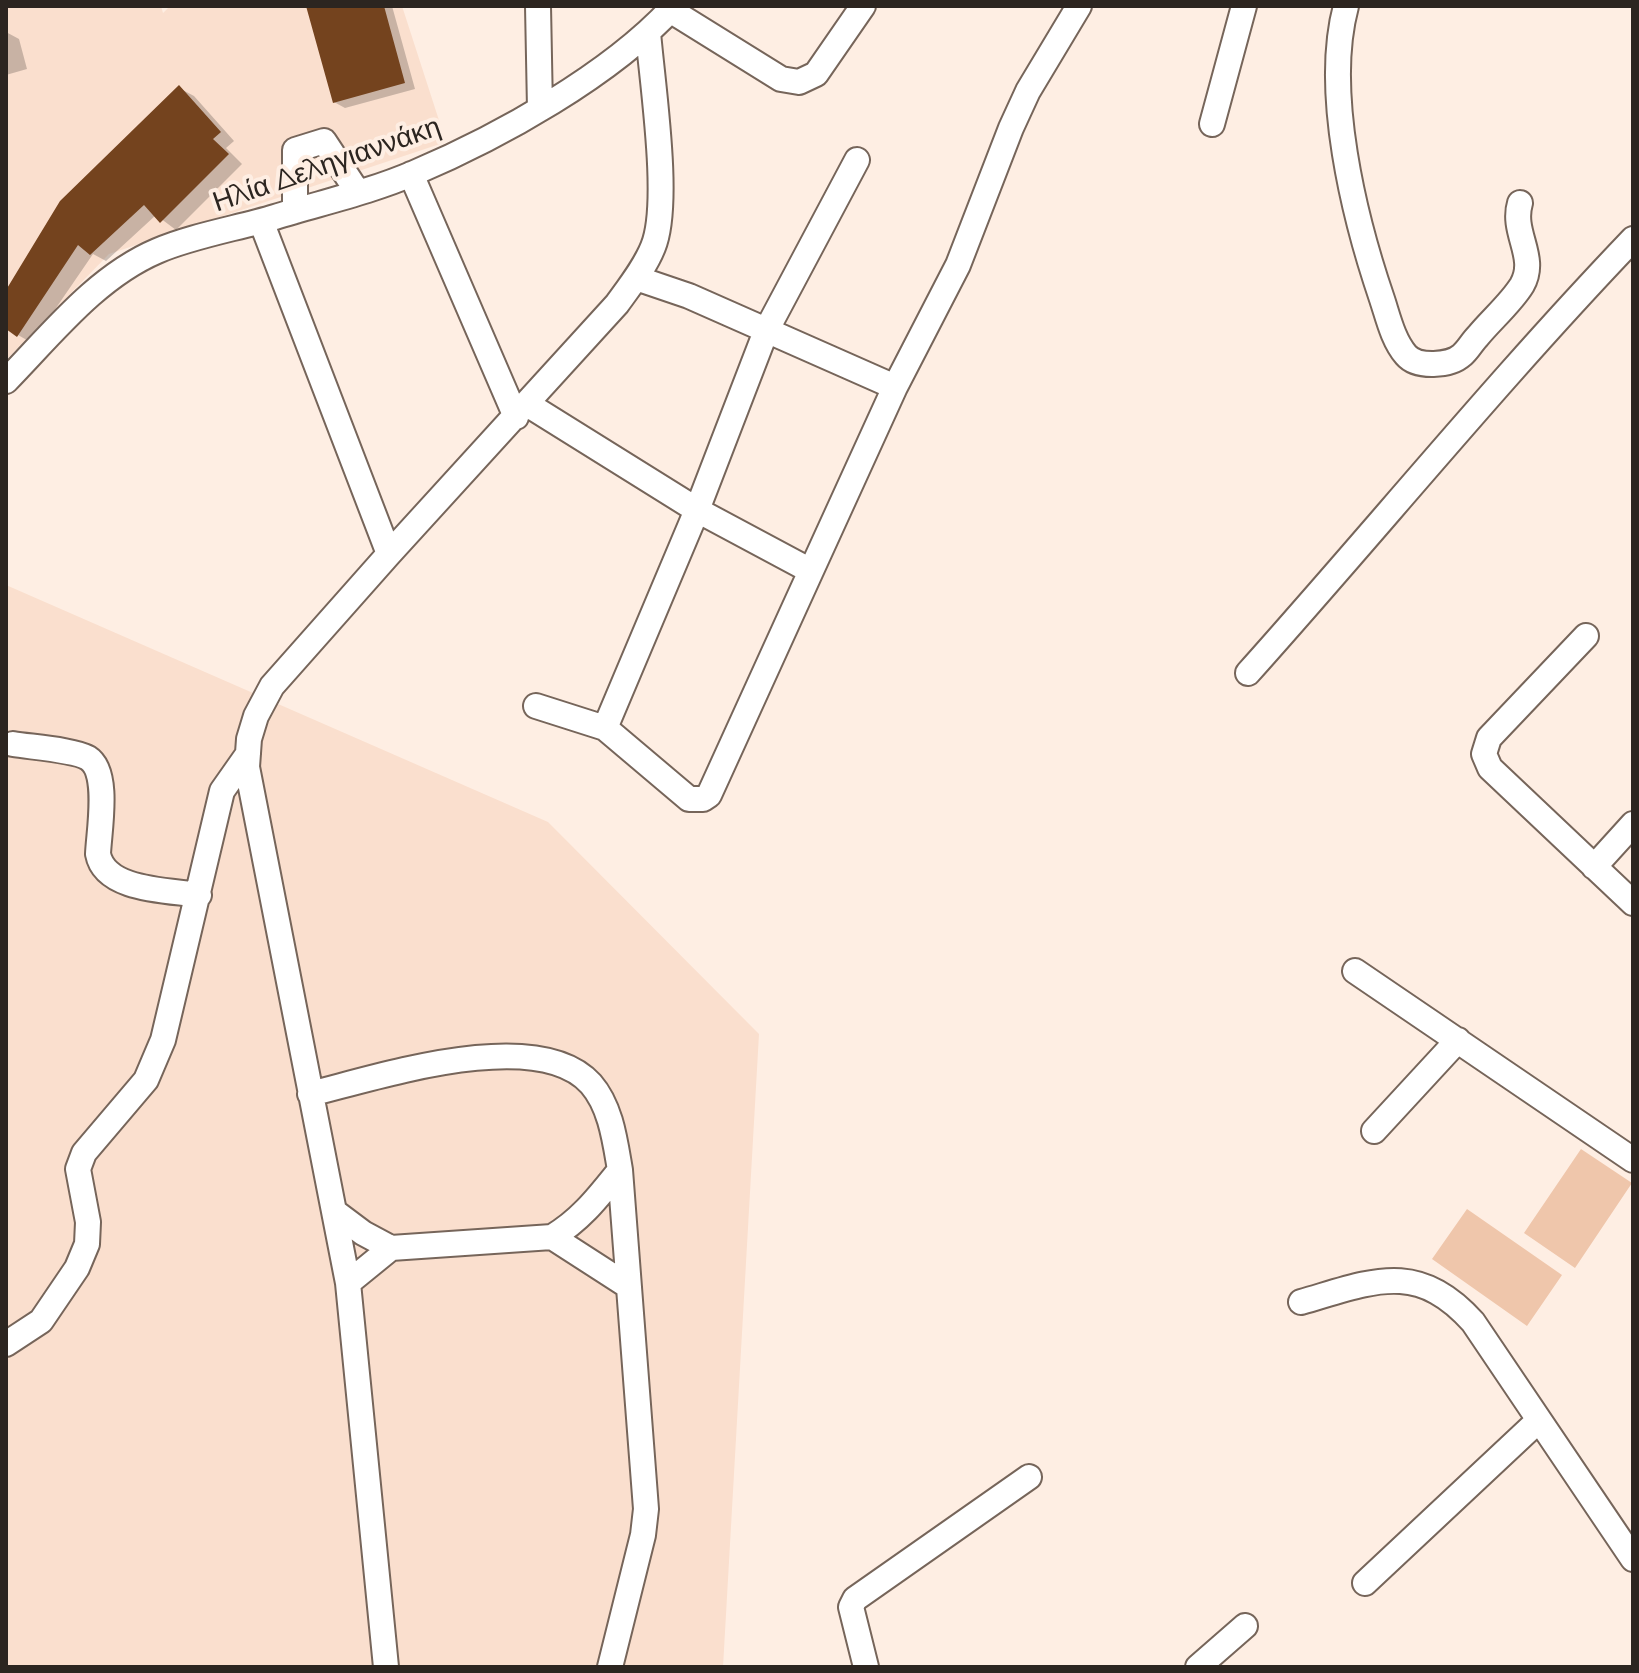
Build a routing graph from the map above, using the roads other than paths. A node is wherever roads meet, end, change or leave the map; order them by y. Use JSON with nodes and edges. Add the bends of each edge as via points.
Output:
{"nodes":[{"id":1,"x":538,"y":6,"type":"edge"},
{"id":2,"x":863,"y":6,"type":"edge"},
{"id":3,"x":1079,"y":6,"type":"edge"},
{"id":4,"x":1244,"y":6,"type":"edge"},
{"id":5,"x":1346,"y":6,"type":"edge"},
{"id":6,"x":672,"y":8,"type":"edge"},
{"id":7,"x":648,"y":32,"type":"junction"},
{"id":8,"x":540,"y":109,"type":"junction"},
{"id":9,"x":1212,"y":124,"type":"dead end"},
{"id":10,"x":857,"y":160,"type":"dead end"},
{"id":11,"x":411,"y":174,"type":"junction"},
{"id":12,"x":357,"y":191,"type":"junction"},
{"id":13,"x":1520,"y":203,"type":"dead end"},
{"id":14,"x":295,"y":211,"type":"junction"},
{"id":15,"x":261,"y":221,"type":"junction"},
{"id":16,"x":1633,"y":239,"type":"edge"},
{"id":17,"x":636,"y":278,"type":"junction"},
{"id":18,"x":766,"y":331,"type":"junction"},
{"id":19,"x":6,"y":381,"type":"edge"},
{"id":20,"x":895,"y":387,"type":"junction"},
{"id":21,"x":522,"y":410,"type":"junction"},
{"id":22,"x":697,"y":510,"type":"junction"},
{"id":23,"x":389,"y":554,"type":"junction"},
{"id":24,"x":811,"y":571,"type":"junction"},
{"id":25,"x":1586,"y":636,"type":"dead end"},
{"id":26,"x":1248,"y":673,"type":"dead end"},
{"id":27,"x":536,"y":706,"type":"dead end"},
{"id":28,"x":605,"y":728,"type":"junction"},
{"id":29,"x":13,"y":744,"type":"dead end"},
{"id":30,"x":248,"y":754,"type":"junction"},
{"id":31,"x":1633,"y":824,"type":"edge"},
{"id":32,"x":1594,"y":867,"type":"junction"},
{"id":33,"x":199,"y":895,"type":"junction"},
{"id":34,"x":1633,"y":903,"type":"edge"},
{"id":35,"x":1355,"y":971,"type":"dead end"},
{"id":36,"x":1458,"y":1040,"type":"junction"},
{"id":37,"x":310,"y":1094,"type":"junction"},
{"id":38,"x":1374,"y":1131,"type":"dead end"},
{"id":39,"x":1633,"y":1160,"type":"edge"},
{"id":40,"x":620,"y":1170,"type":"junction"},
{"id":41,"x":335,"y":1212,"type":"junction"},
{"id":42,"x":552,"y":1237,"type":"junction"},
{"id":43,"x":391,"y":1248,"type":"junction"},
{"id":44,"x":348,"y":1283,"type":"junction"},
{"id":45,"x":628,"y":1286,"type":"junction"},
{"id":46,"x":1301,"y":1302,"type":"dead end"},
{"id":47,"x":6,"y":1344,"type":"edge"},
{"id":48,"x":1539,"y":1420,"type":"junction"},
{"id":49,"x":1029,"y":1477,"type":"dead end"},
{"id":50,"x":1633,"y":1559,"type":"edge"},
{"id":51,"x":1365,"y":1583,"type":"dead end"},
{"id":52,"x":1245,"y":1626,"type":"dead end"},
{"id":53,"x":386,"y":1667,"type":"edge"},
{"id":54,"x":610,"y":1667,"type":"edge"},
{"id":55,"x":866,"y":1667,"type":"edge"},
{"id":56,"x":1198,"y":1667,"type":"edge"}],
"edges":[{"from":1,"to":8,"type":"street"},
{"from":2,"to":6,"type":"street","via":[[816,74],[799,82],[781,79]]},
{"from":3,"to":20,"type":"street","via":[[1017,115],[958,265]]},
{"from":4,"to":9,"type":"street"},
{"from":5,"to":13,"type":"street","via":[[1339,30],[1340,103],[1352,193],[1377,286],[1407,357],[1433,363],[1461,356],[1522,285],[1528,265],[1516,223]]},
{"from":6,"to":7,"type":"street","name":"Ηλία Δεληγιαννάκη"},
{"from":7,"to":8,"type":"street","name":"Ηλία Δεληγιαννάκη"},
{"from":7,"to":17,"type":"street","via":[[659,223],[654,246]]},
{"from":8,"to":11,"type":"street","name":"Ηλία Δεληγιαννάκη"},
{"from":10,"to":18,"type":"street"},
{"from":11,"to":12,"type":"street","name":"Ηλία Δεληγιαννάκη"},
{"from":11,"to":21,"type":"street"},
{"from":12,"to":14,"type":"street","name":"Ηλία Δεληγιαννάκη"},
{"from":12,"to":14,"type":"street","via":[[324,141],[295,150]]},
{"from":14,"to":15,"type":"street","name":"Ηλία Δεληγιαννάκη"},
{"from":15,"to":19,"type":"street","name":"Ηλία Δεληγιαννάκη","via":[[158,251],[117,274]]},
{"from":15,"to":23,"type":"street"},
{"from":16,"to":26,"type":"street"},
{"from":17,"to":18,"type":"street"},
{"from":17,"to":21,"type":"street"},
{"from":18,"to":20,"type":"street"},
{"from":18,"to":22,"type":"street"},
{"from":20,"to":24,"type":"street"},
{"from":21,"to":22,"type":"street"},
{"from":21,"to":23,"type":"street"},
{"from":22,"to":24,"type":"street"},
{"from":22,"to":28,"type":"street"},
{"from":23,"to":30,"type":"street","via":[[272,686],[256,716]]},
{"from":24,"to":28,"type":"street","via":[[709,795],[689,799]]},
{"from":25,"to":32,"type":"street","via":[[1489,738],[1484,754],[1490,768]]},
{"from":27,"to":28,"type":"street"},
{"from":29,"to":33,"type":"street","via":[[85,756],[95,763],[101,776],[98,854],[105,873],[130,883]]},
{"from":30,"to":33,"type":"street","via":[[222,791]]},
{"from":30,"to":37,"type":"street"},
{"from":31,"to":32,"type":"street"},
{"from":32,"to":34,"type":"street"},
{"from":33,"to":47,"type":"street","via":[[163,1040],[146,1080],[84,1153],[78,1169],[88,1222],[87,1244],[77,1268],[41,1321]]},
{"from":35,"to":36,"type":"street"},
{"from":36,"to":38,"type":"street"},
{"from":36,"to":39,"type":"street"},
{"from":37,"to":40,"type":"street","via":[[476,1057],[543,1060],[572,1068],[592,1085],[613,1125]]},
{"from":37,"to":41,"type":"street"},
{"from":40,"to":42,"type":"street","via":[[571,1226]]},
{"from":40,"to":45,"type":"street"},
{"from":41,"to":43,"type":"street"},
{"from":41,"to":44,"type":"street"},
{"from":42,"to":43,"type":"street"},
{"from":42,"to":45,"type":"street"},
{"from":43,"to":44,"type":"street"},
{"from":44,"to":53,"type":"street"},
{"from":45,"to":54,"type":"street","via":[[646,1509]]},
{"from":46,"to":48,"type":"street","via":[[1375,1281],[1411,1282],[1436,1290],[1473,1322]]},
{"from":48,"to":50,"type":"street"},
{"from":48,"to":51,"type":"street"},
{"from":49,"to":55,"type":"street","via":[[855,1599],[852,1615]]},
{"from":52,"to":56,"type":"street"}]}
